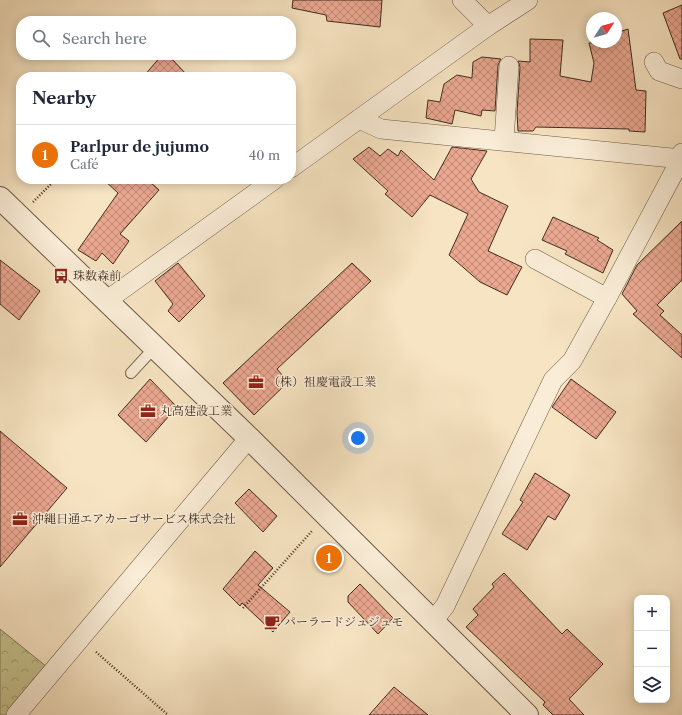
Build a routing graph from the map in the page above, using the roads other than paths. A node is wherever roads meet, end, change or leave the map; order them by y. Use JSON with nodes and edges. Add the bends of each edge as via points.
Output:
{"nodes":[{"id":1,"x":462,"y":0,"type":"edge"},
{"id":2,"x":528,"y":0,"type":"edge"},
{"id":3,"x":488,"y":26,"type":"junction"},
{"id":4,"x":654,"y":62,"type":"dead end"},
{"id":5,"x":509,"y":66,"type":"dead end"},
{"id":6,"x":682,"y":79,"type":"edge"},
{"id":7,"x":359,"y":119,"type":"junction"},
{"id":8,"x":504,"y":140,"type":"junction"},
{"id":9,"x":682,"y":157,"type":"edge"},
{"id":10,"x":296,"y":164,"type":"edge"},
{"id":11,"x":268,"y":184,"type":"edge"},
{"id":12,"x":0,"y":198,"type":"edge"},
{"id":13,"x":534,"y":259,"type":"dead end"},
{"id":14,"x":607,"y":298,"type":"junction"},
{"id":15,"x":106,"y":301,"type":"junction"},
{"id":16,"x":154,"y":348,"type":"junction"},
{"id":17,"x":131,"y":373,"type":"dead end"},
{"id":18,"x":249,"y":438,"type":"junction"},
{"id":19,"x":433,"y":621,"type":"junction"},
{"id":20,"x":16,"y":715,"type":"edge"},
{"id":21,"x":527,"y":715,"type":"edge"}],
"edges":[{"from":1,"to":3,"type":"street"},
{"from":2,"to":3,"type":"street"},
{"from":3,"to":7,"type":"street"},
{"from":4,"to":6,"type":"street","via":[[660,71]]},
{"from":5,"to":8,"type":"street"},
{"from":7,"to":8,"type":"street","via":[[381,129]]},
{"from":7,"to":10,"type":"street"},
{"from":8,"to":9,"type":"street"},
{"from":9,"to":14,"type":"street"},
{"from":11,"to":15,"type":"street"},
{"from":12,"to":15,"type":"street"},
{"from":13,"to":14,"type":"street"},
{"from":14,"to":19,"type":"street","via":[[572,361],[554,380],[445,606]]},
{"from":15,"to":16,"type":"street"},
{"from":16,"to":17,"type":"lane"},
{"from":16,"to":18,"type":"street"},
{"from":18,"to":19,"type":"street"},
{"from":18,"to":20,"type":"street"},
{"from":19,"to":21,"type":"street"}]}
